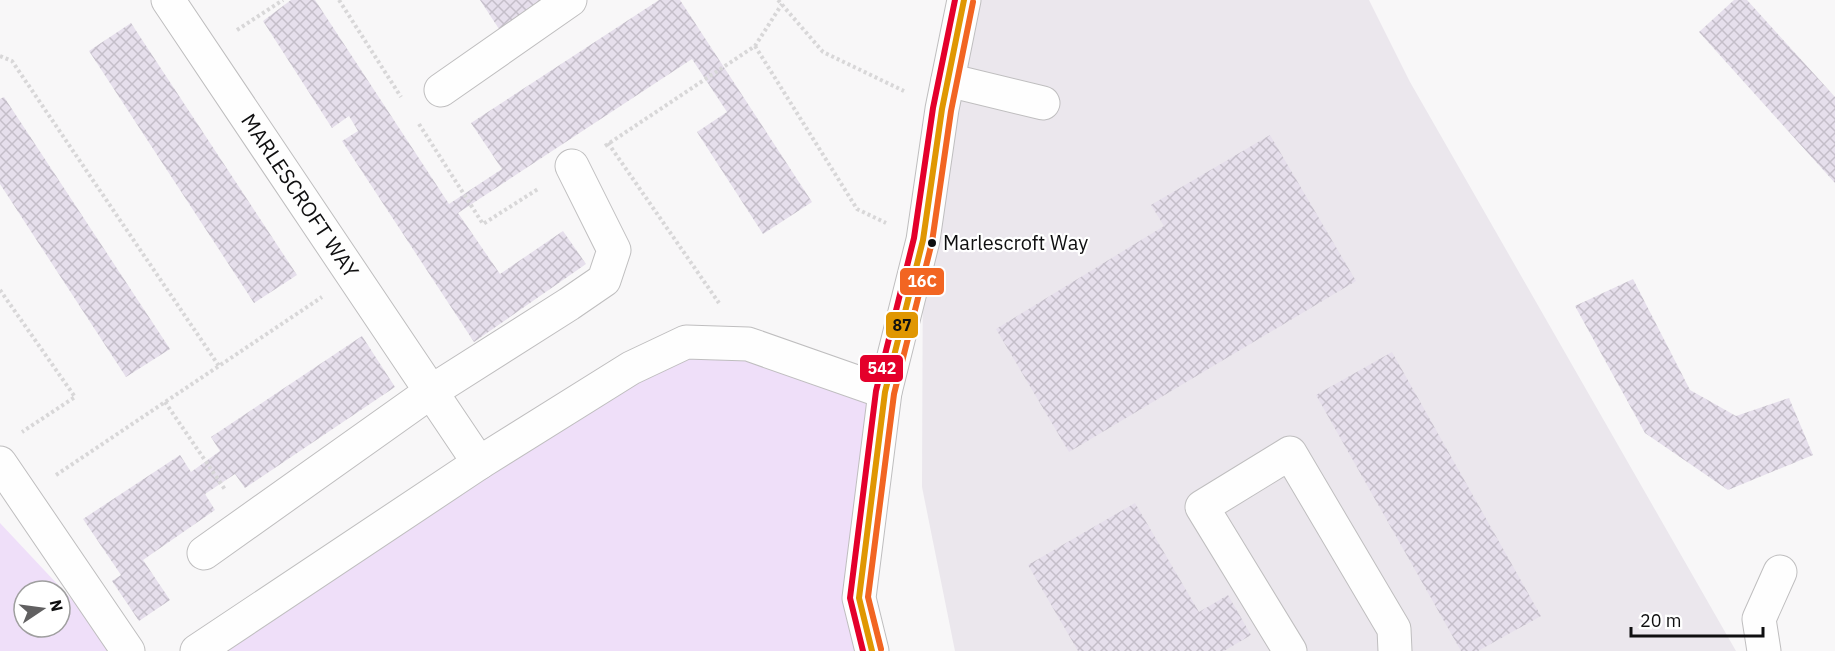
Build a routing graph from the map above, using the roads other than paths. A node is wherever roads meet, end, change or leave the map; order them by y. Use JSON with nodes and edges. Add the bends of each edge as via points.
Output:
{"nodes":[{"id":1,"x":168,"y":0,"type":"edge"},
{"id":2,"x":570,"y":0,"type":"edge"},
{"id":3,"x":964,"y":0,"type":"edge"},
{"id":4,"x":441,"y":90,"type":"dead end"},
{"id":5,"x":945,"y":94,"type":"junction"},
{"id":6,"x":1043,"y":103,"type":"dead end"},
{"id":7,"x":572,"y":166,"type":"road end"},
{"id":8,"x":432,"y":391,"type":"junction"},
{"id":9,"x":885,"y":392,"type":"junction"},
{"id":10,"x":0,"y":463,"type":"edge"},
{"id":11,"x":479,"y":463,"type":"junction"},
{"id":12,"x":204,"y":553,"type":"dead end"},
{"id":13,"x":1780,"y":572,"type":"dead end"},
{"id":14,"x":128,"y":651,"type":"edge"},
{"id":15,"x":196,"y":651,"type":"edge"},
{"id":16,"x":872,"y":651,"type":"edge"},
{"id":17,"x":1290,"y":651,"type":"edge"},
{"id":18,"x":1395,"y":651,"type":"edge"},
{"id":19,"x":1764,"y":651,"type":"edge"}],
"edges":[{"from":1,"to":8,"type":"street","name":"MARLESCROFT WAY"},
{"from":2,"to":4,"type":"street"},
{"from":3,"to":5,"type":"street"},
{"from":5,"to":6,"type":"street"},
{"from":5,"to":9,"type":"street","via":[[923,240]]},
{"from":7,"to":8,"type":"street","via":[[614,250],[604,280]]},
{"from":8,"to":11,"type":"street","name":"MARLESCROFT WAY"},
{"from":8,"to":12,"type":"street"},
{"from":9,"to":11,"type":"street","via":[[748,344],[686,342],[631,368]]},
{"from":9,"to":16,"type":"street","via":[[859,598]]},
{"from":10,"to":14,"type":"street"},
{"from":11,"to":15,"type":"street"},
{"from":13,"to":19,"type":"street","via":[[1759,619]]},
{"from":17,"to":18,"type":"street","via":[[1202,507],[1290,453],[1394,629]]}]}
